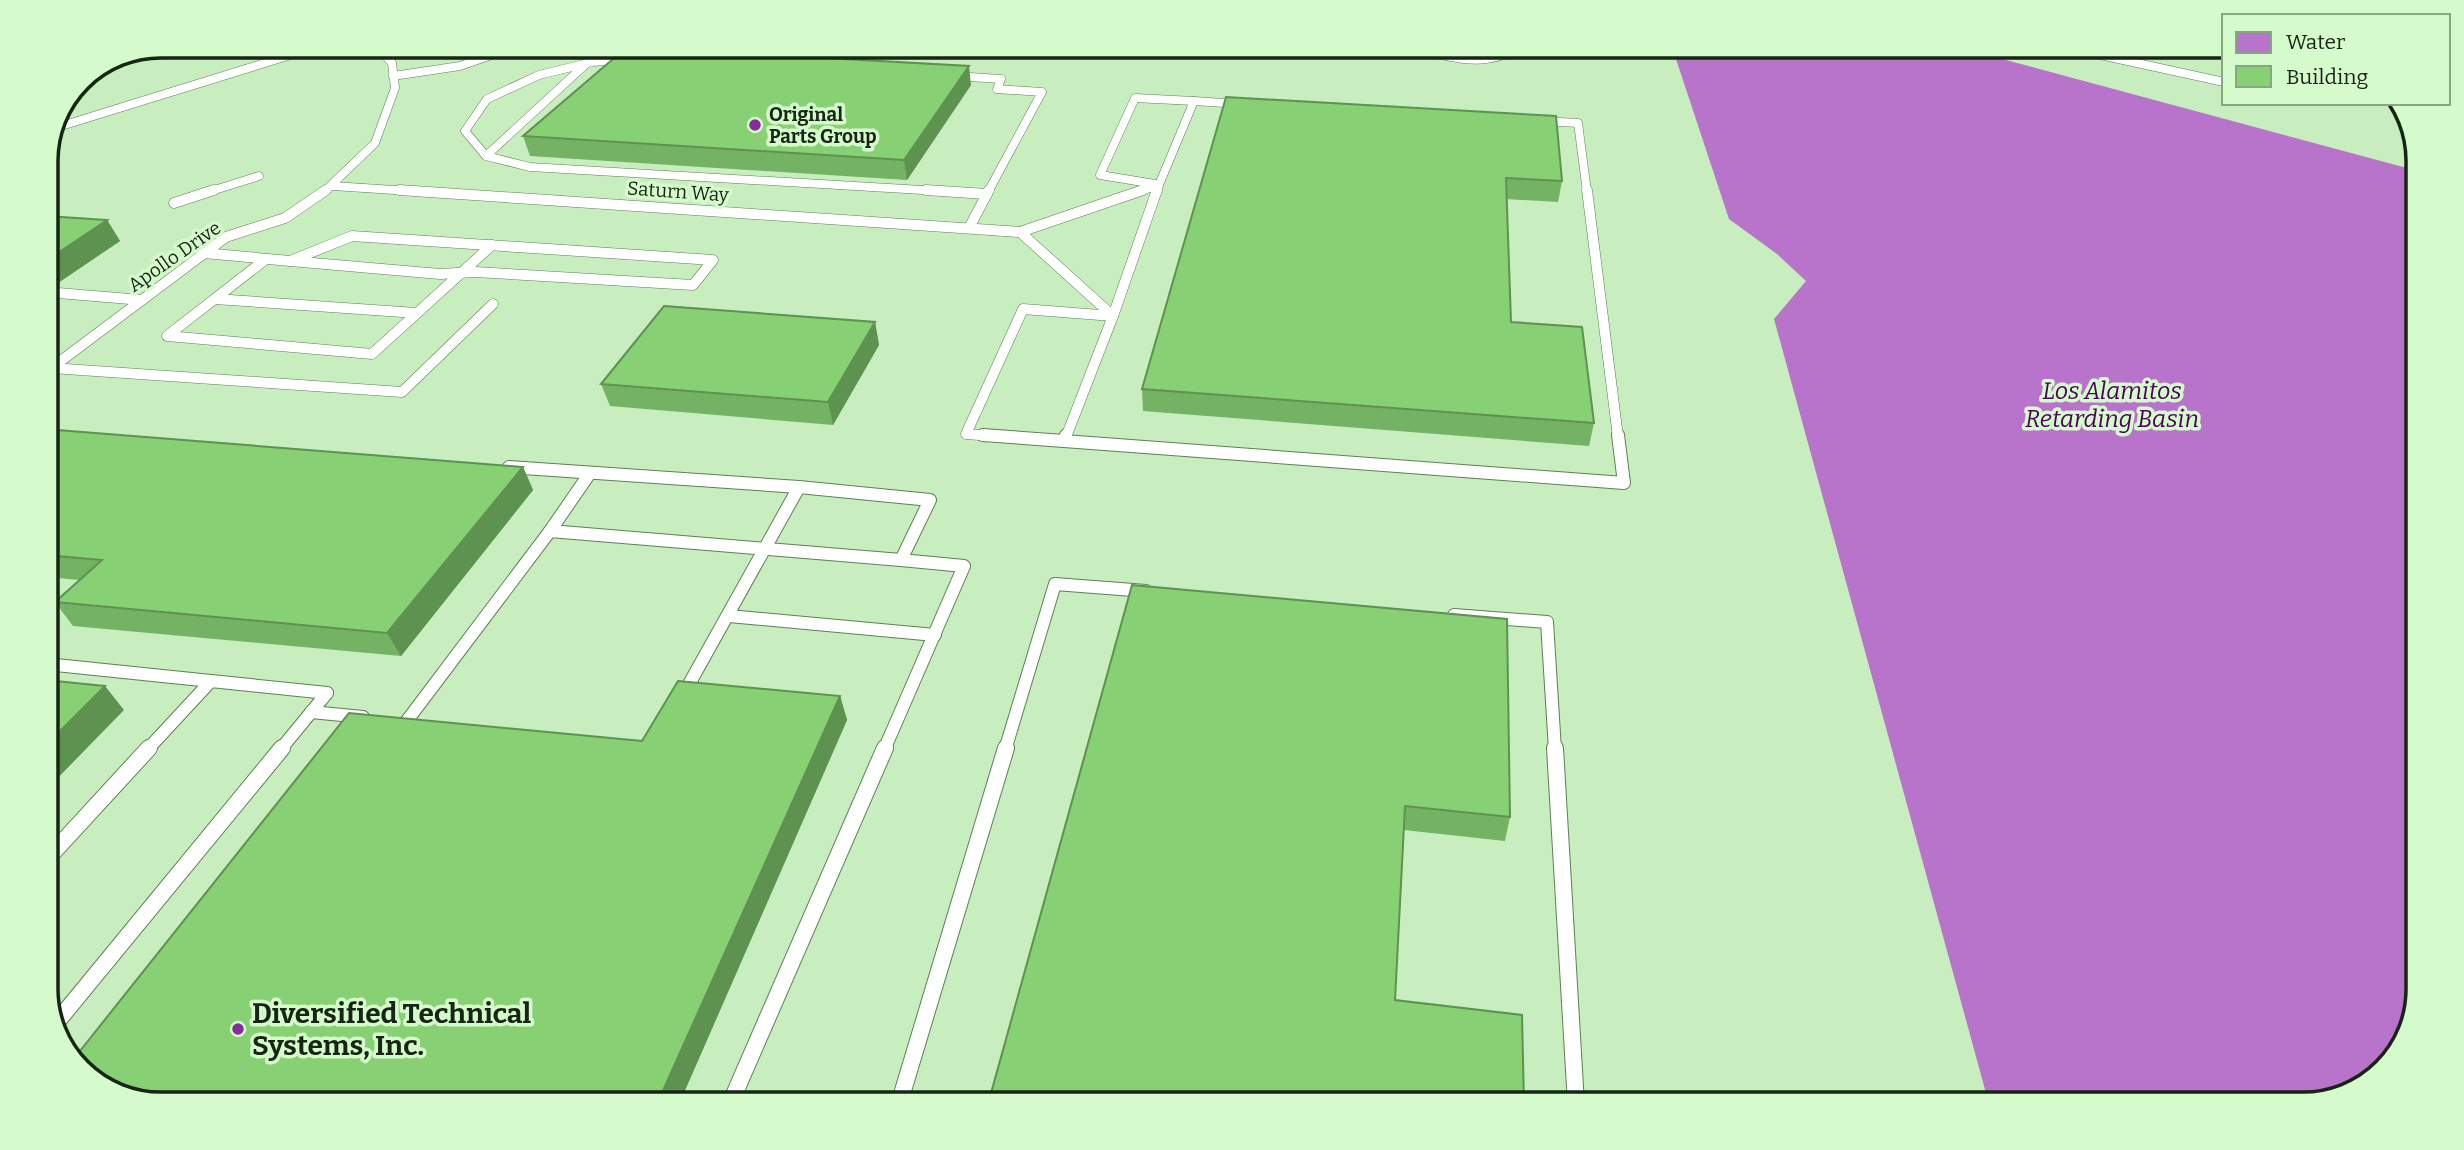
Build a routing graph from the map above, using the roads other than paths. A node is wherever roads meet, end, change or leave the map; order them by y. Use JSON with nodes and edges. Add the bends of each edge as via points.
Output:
{"nodes":[{"id":1,"x":281,"y":58,"type":"edge"},
{"id":2,"x":388,"y":58,"type":"edge"},
{"id":3,"x":483,"y":58,"type":"edge"},
{"id":4,"x":635,"y":58,"type":"edge"},
{"id":5,"x":1461,"y":58,"type":"edge"},
{"id":6,"x":1491,"y":58,"type":"edge"},
{"id":7,"x":2110,"y":58,"type":"edge"},
{"id":8,"x":587,"y":64,"type":"junction"},
{"id":9,"x":393,"y":76,"type":"junction"},
{"id":10,"x":947,"y":76,"type":"edge"},
{"id":11,"x":2222,"y":82,"type":"edge"},
{"id":12,"x":1194,"y":101,"type":"junction"},
{"id":13,"x":1249,"y":104,"type":"edge"},
{"id":14,"x":1523,"y":120,"type":"edge"},
{"id":15,"x":65,"y":125,"type":"edge"},
{"id":16,"x":486,"y":156,"type":"junction"},
{"id":17,"x":259,"y":176,"type":"dead end"},
{"id":18,"x":1159,"y":185,"type":"junction"},
{"id":19,"x":333,"y":186,"type":"junction"},
{"id":20,"x":987,"y":194,"type":"junction"},
{"id":21,"x":174,"y":203,"type":"dead end"},
{"id":22,"x":969,"y":228,"type":"junction"},
{"id":23,"x":1020,"y":232,"type":"junction"},
{"id":24,"x":492,"y":245,"type":"junction"},
{"id":25,"x":204,"y":253,"type":"junction"},
{"id":26,"x":266,"y":259,"type":"junction"},
{"id":27,"x":289,"y":261,"type":"junction"},
{"id":28,"x":461,"y":273,"type":"junction"},
{"id":29,"x":58,"y":293,"type":"edge"},
{"id":30,"x":215,"y":299,"type":"junction"},
{"id":31,"x":142,"y":300,"type":"junction"},
{"id":32,"x":493,"y":304,"type":"dead end"},
{"id":33,"x":418,"y":313,"type":"junction"},
{"id":34,"x":1113,"y":316,"type":"junction"},
{"id":35,"x":58,"y":363,"type":"edge"},
{"id":36,"x":58,"y":371,"type":"edge"},
{"id":37,"x":1064,"y":442,"type":"junction"},
{"id":38,"x":493,"y":465,"type":"edge"},
{"id":39,"x":590,"y":473,"type":"junction"},
{"id":40,"x":799,"y":487,"type":"junction"},
{"id":41,"x":550,"y":531,"type":"junction"},
{"id":42,"x":766,"y":547,"type":"junction"},
{"id":43,"x":901,"y":560,"type":"junction"},
{"id":44,"x":1165,"y":593,"type":"edge"},
{"id":45,"x":1438,"y":614,"type":"edge"},
{"id":46,"x":729,"y":616,"type":"junction"},
{"id":47,"x":934,"y":635,"type":"junction"},
{"id":48,"x":58,"y":665,"type":"edge"},
{"id":49,"x":211,"y":681,"type":"junction"},
{"id":50,"x":674,"y":711,"type":"edge"},
{"id":51,"x":311,"y":712,"type":"junction"},
{"id":52,"x":58,"y":847,"type":"edge"},
{"id":53,"x":62,"y":1016,"type":"edge"},
{"id":54,"x":735,"y":1092,"type":"edge"},
{"id":55,"x":903,"y":1092,"type":"edge"},
{"id":56,"x":1575,"y":1092,"type":"edge"}],
"edges":[{"from":1,"to":15,"type":"lane"},
{"from":2,"to":9,"type":"lane"},
{"from":3,"to":9,"type":"lane"},
{"from":4,"to":8,"type":"lane"},
{"from":5,"to":6,"type":"lane"},
{"from":7,"to":11,"type":"lane"},
{"from":8,"to":16,"type":"lane"},
{"from":8,"to":16,"type":"lane","via":[[539,75],[487,99],[465,131]]},
{"from":9,"to":19,"type":"lane","name":"Apollo Drive","via":[[395,89],[374,143]]},
{"from":10,"to":20,"type":"lane","via":[[1002,79],[997,89],[1042,92]]},
{"from":12,"to":13,"type":"lane"},
{"from":12,"to":18,"type":"lane"},
{"from":12,"to":18,"type":"lane","via":[[1135,98],[1100,175]]},
{"from":14,"to":37,"type":"lane","via":[[1578,123],[1625,483]]},
{"from":16,"to":20,"type":"lane","via":[[530,166]]},
{"from":17,"to":21,"type":"lane"},
{"from":18,"to":23,"type":"lane"},
{"from":18,"to":34,"type":"lane"},
{"from":19,"to":22,"type":"lane","name":"Saturn Way"},
{"from":19,"to":25,"type":"lane","name":"Apollo Drive","via":[[298,211],[226,237]]},
{"from":20,"to":22,"type":"lane"},
{"from":22,"to":23,"type":"lane","name":"Saturn Way"},
{"from":23,"to":34,"type":"lane"},
{"from":24,"to":27,"type":"lane","via":[[352,236]]},
{"from":24,"to":28,"type":"lane"},
{"from":24,"to":28,"type":"lane","via":[[713,260],[693,285]]},
{"from":25,"to":26,"type":"lane"},
{"from":25,"to":31,"type":"lane","name":"Apollo Drive"},
{"from":26,"to":27,"type":"lane"},
{"from":26,"to":30,"type":"lane"},
{"from":27,"to":28,"type":"lane"},
{"from":28,"to":33,"type":"lane"},
{"from":29,"to":31,"type":"lane"},
{"from":30,"to":33,"type":"lane"},
{"from":30,"to":33,"type":"lane","via":[[167,336],[372,354]]},
{"from":31,"to":35,"type":"lane","name":"Apollo Drive"},
{"from":32,"to":36,"type":"lane","via":[[402,392]]},
{"from":34,"to":37,"type":"lane"},
{"from":34,"to":37,"type":"lane","via":[[1023,309],[966,434]]},
{"from":38,"to":39,"type":"lane"},
{"from":39,"to":40,"type":"lane"},
{"from":39,"to":41,"type":"lane"},
{"from":40,"to":42,"type":"lane"},
{"from":40,"to":43,"type":"lane","via":[[930,500]]},
{"from":41,"to":42,"type":"lane"},
{"from":41,"to":51,"type":"lane","via":[[399,721]]},
{"from":42,"to":43,"type":"lane"},
{"from":42,"to":46,"type":"lane"},
{"from":43,"to":47,"type":"lane","via":[[964,566]]},
{"from":44,"to":55,"type":"lane","via":[[1055,584]]},
{"from":45,"to":56,"type":"lane","via":[[1547,622]]},
{"from":46,"to":47,"type":"lane"},
{"from":46,"to":50,"type":"lane"},
{"from":47,"to":54,"type":"lane"},
{"from":48,"to":49,"type":"lane"},
{"from":49,"to":51,"type":"lane","via":[[327,693]]},
{"from":49,"to":52,"type":"lane"},
{"from":51,"to":53,"type":"lane"}]}
